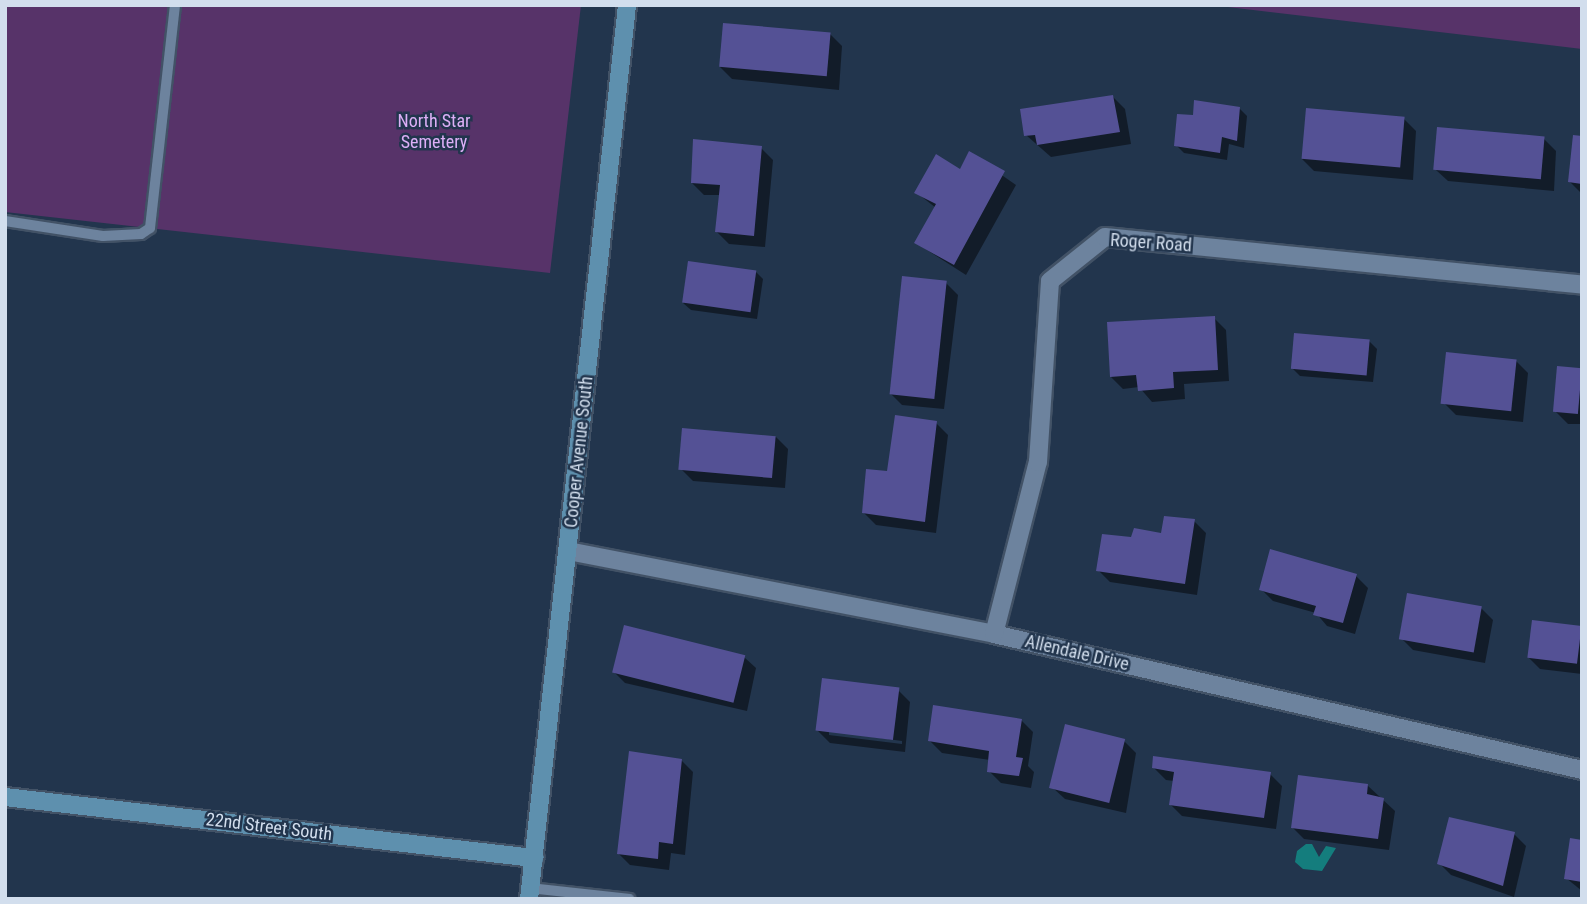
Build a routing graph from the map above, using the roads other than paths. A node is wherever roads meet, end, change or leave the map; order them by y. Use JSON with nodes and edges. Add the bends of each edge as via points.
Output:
{"nodes":[{"id":1,"x":175,"y":5,"type":"edge"},
{"id":2,"x":627,"y":5,"type":"edge"},
{"id":3,"x":5,"y":221,"type":"edge"},
{"id":4,"x":1582,"y":285,"type":"edge"},
{"id":5,"x":568,"y":551,"type":"junction"},
{"id":6,"x":995,"y":634,"type":"junction"},
{"id":7,"x":1582,"y":770,"type":"edge"},
{"id":8,"x":5,"y":797,"type":"edge"},
{"id":9,"x":534,"y":858,"type":"junction"},
{"id":10,"x":530,"y":893,"type":"edge"},
{"id":11,"x":629,"y":899,"type":"edge"}],
"edges":[{"from":1,"to":3,"type":"lane","via":[[150,228],[141,234],[103,236]]},
{"from":2,"to":5,"type":"street","name":"Cooper Avenue South"},
{"from":4,"to":6,"type":"street","name":"Roger Road","via":[[1105,237],[1050,281],[1038,462]]},
{"from":5,"to":6,"type":"street","name":"Allendale Drive"},
{"from":5,"to":9,"type":"street","name":"Cooper Avenue South"},
{"from":6,"to":7,"type":"street","name":"Allendale Drive"},
{"from":8,"to":9,"type":"street","name":"22nd Street South"},
{"from":9,"to":10,"type":"street","name":"Cooper Avenue South"},
{"from":10,"to":11,"type":"lane"}]}
